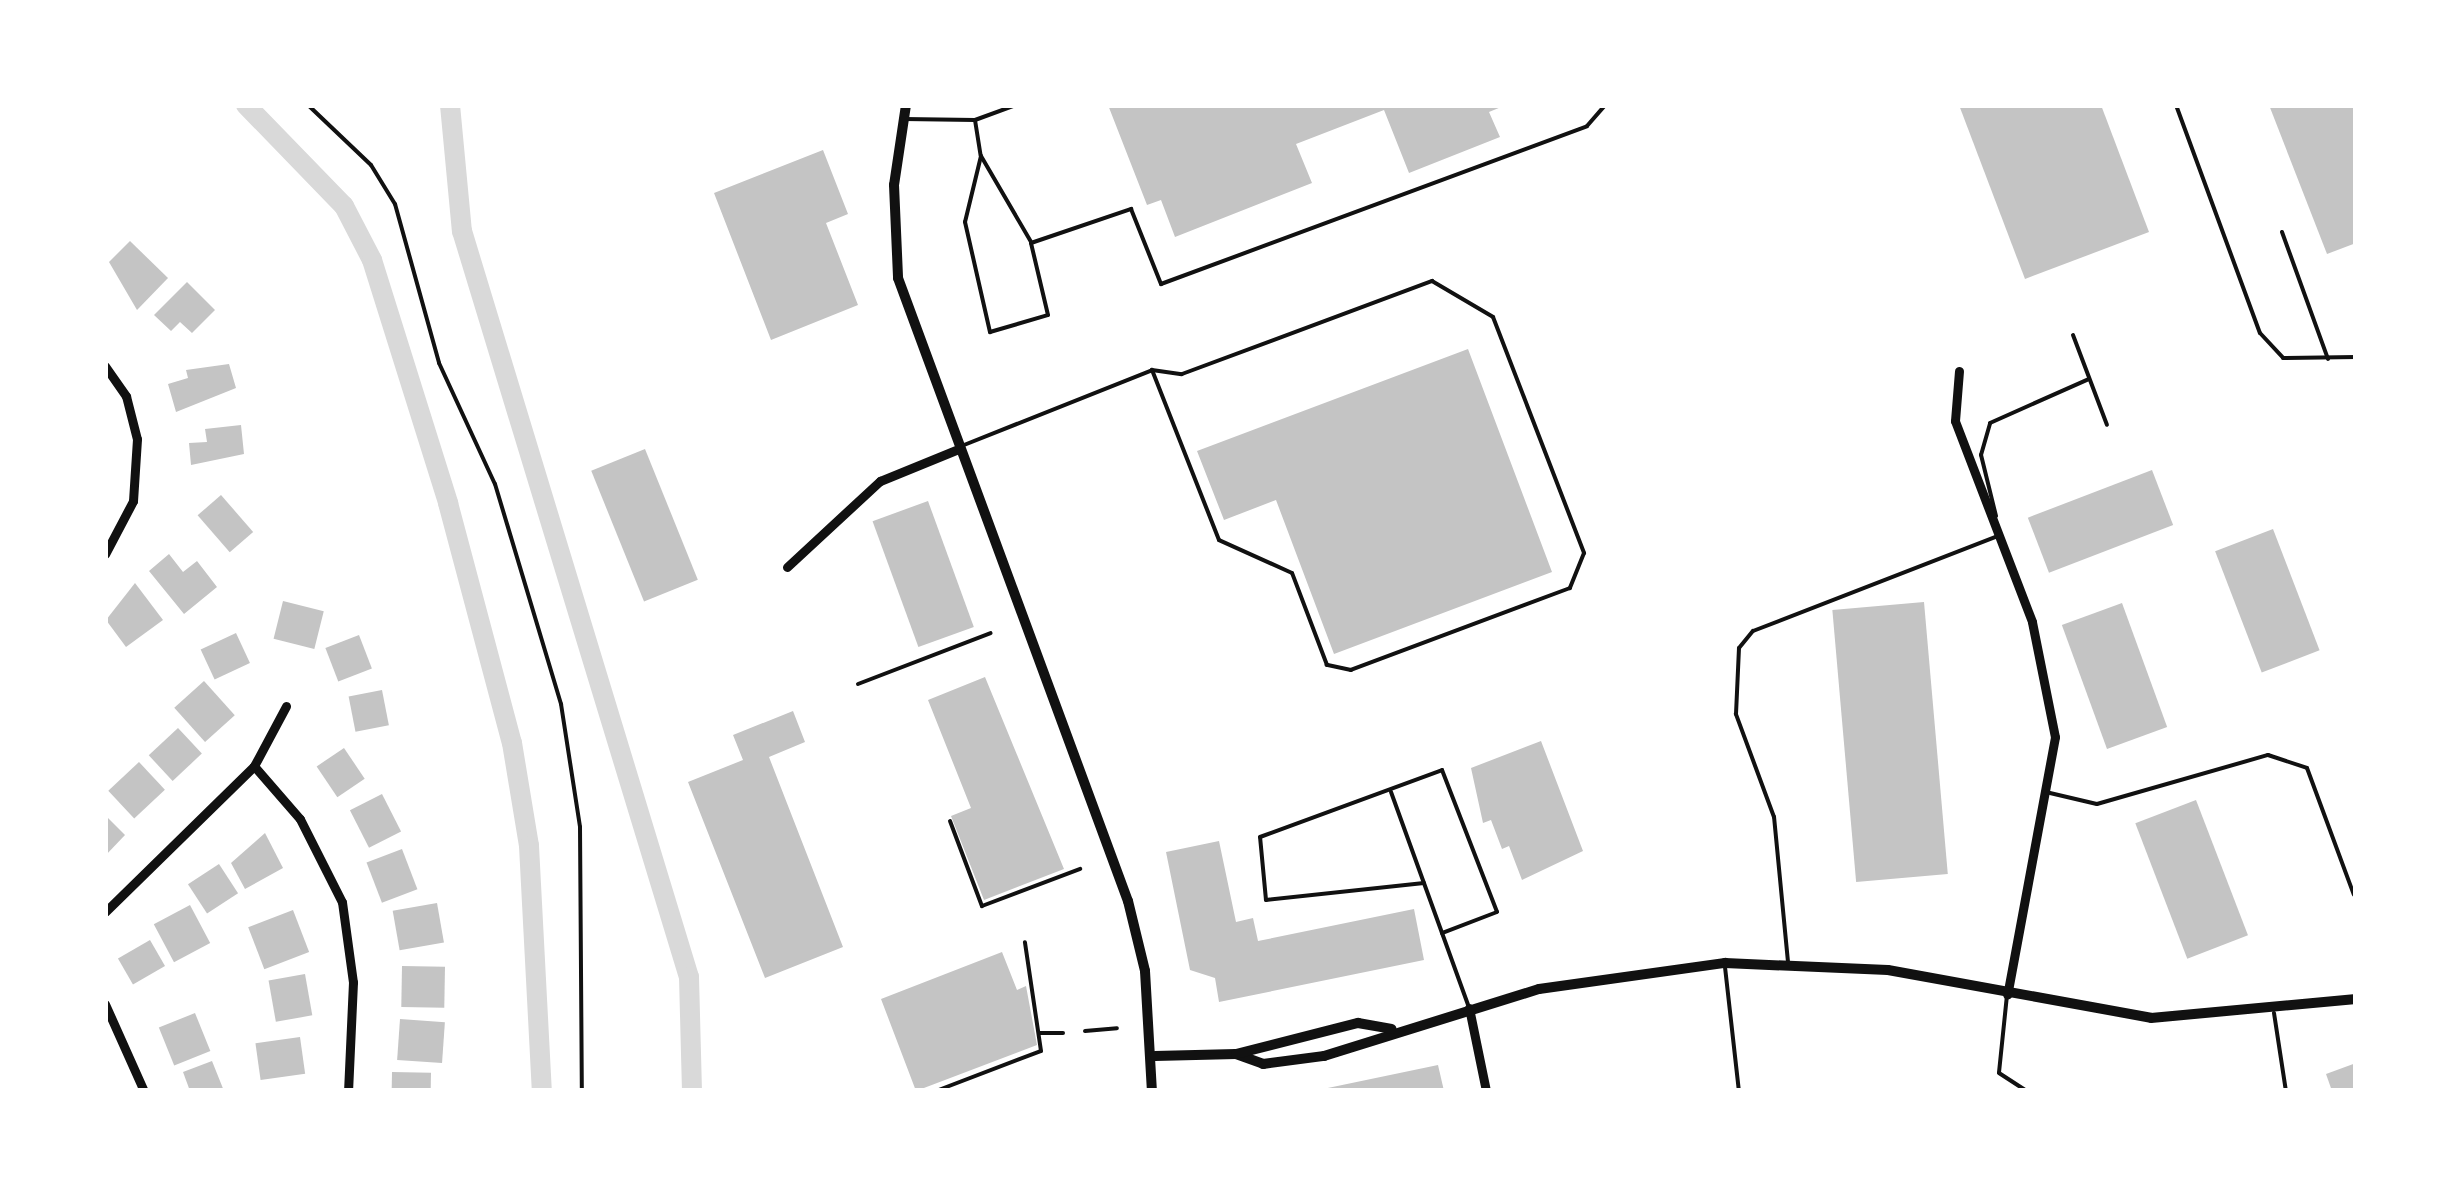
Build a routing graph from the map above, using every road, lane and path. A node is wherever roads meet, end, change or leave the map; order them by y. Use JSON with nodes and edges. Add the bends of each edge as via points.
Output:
{"nodes":[{"id":1,"x":308,"y":105,"type":"edge"},
{"id":2,"x":906,"y":105,"type":"edge"},
{"id":3,"x":1016,"y":105,"type":"edge"},
{"id":4,"x":1605,"y":105,"type":"edge"},
{"id":5,"x":2176,"y":105,"type":"edge"},
{"id":6,"x":904,"y":119,"type":"junction"},
{"id":7,"x":975,"y":120,"type":"junction"},
{"id":8,"x":981,"y":156,"type":"junction"},
{"id":9,"x":2282,"y":232,"type":"dead end"},
{"id":10,"x":1031,"y":243,"type":"junction"},
{"id":11,"x":2073,"y":335,"type":"dead end"},
{"id":12,"x":2356,"y":357,"type":"edge"},
{"id":13,"x":2329,"y":360,"type":"junction"},
{"id":14,"x":105,"y":366,"type":"edge"},
{"id":15,"x":1152,"y":370,"type":"junction"},
{"id":16,"x":1959,"y":371,"type":"dead end"},
{"id":17,"x":2088,"y":379,"type":"junction"},
{"id":18,"x":2107,"y":425,"type":"dead end"},
{"id":19,"x":956,"y":450,"type":"junction"},
{"id":20,"x":1993,"y":526,"type":"junction"},
{"id":21,"x":1998,"y":536,"type":"junction"},
{"id":22,"x":105,"y":554,"type":"edge"},
{"id":23,"x":787,"y":567,"type":"dead end"},
{"id":24,"x":991,"y":634,"type":"dead end"},
{"id":25,"x":858,"y":684,"type":"dead end"},
{"id":26,"x":286,"y":706,"type":"dead end"},
{"id":27,"x":254,"y":766,"type":"junction"},
{"id":28,"x":1390,"y":791,"type":"junction"},
{"id":29,"x":2050,"y":793,"type":"junction"},
{"id":30,"x":950,"y":821,"type":"dead end"},
{"id":31,"x":1080,"y":869,"type":"dead end"},
{"id":32,"x":1424,"y":883,"type":"junction"},
{"id":33,"x":2354,"y":895,"type":"edge"},
{"id":34,"x":105,"y":912,"type":"edge"},
{"id":35,"x":1442,"y":933,"type":"junction"},
{"id":36,"x":1025,"y":942,"type":"dead end"},
{"id":37,"x":1788,"y":962,"type":"junction"},
{"id":38,"x":1725,"y":963,"type":"junction"},
{"id":39,"x":2007,"y":995,"type":"junction"},
{"id":40,"x":2356,"y":999,"type":"edge"},
{"id":41,"x":105,"y":1004,"type":"edge"},
{"id":42,"x":1469,"y":1008,"type":"junction"},
{"id":43,"x":2274,"y":1013,"type":"junction"},
{"id":44,"x":1117,"y":1028,"type":"dead end"},
{"id":45,"x":1391,"y":1029,"type":"junction"},
{"id":46,"x":1086,"y":1030,"type":"dead end"},
{"id":47,"x":1040,"y":1033,"type":"junction"},
{"id":48,"x":1063,"y":1033,"type":"dead end"},
{"id":49,"x":1236,"y":1054,"type":"junction"},
{"id":50,"x":1155,"y":1056,"type":"junction"},
{"id":51,"x":144,"y":1091,"type":"edge"},
{"id":52,"x":348,"y":1091,"type":"edge"},
{"id":53,"x":582,"y":1091,"type":"edge"},
{"id":54,"x":936,"y":1091,"type":"edge"},
{"id":55,"x":1152,"y":1091,"type":"edge"},
{"id":56,"x":1486,"y":1091,"type":"edge"},
{"id":57,"x":1739,"y":1091,"type":"edge"},
{"id":58,"x":2026,"y":1091,"type":"edge"},
{"id":59,"x":2286,"y":1091,"type":"edge"}],
"edges":[{"from":1,"to":53,"type":"lane","via":[[371,165],[394,204],[440,363],[496,484],[556,686],[580,827]]},
{"from":2,"to":6,"type":"street"},
{"from":3,"to":7,"type":"lane"},
{"from":4,"to":10,"type":"lane","via":[[1587,126],[1161,284],[1131,209]]},
{"from":5,"to":13,"type":"lane","via":[[2260,334],[2283,358]]},
{"from":6,"to":7,"type":"lane"},
{"from":6,"to":19,"type":"street","via":[[894,185],[898,278]]},
{"from":7,"to":8,"type":"lane"},
{"from":8,"to":10,"type":"lane"},
{"from":8,"to":10,"type":"lane","via":[[964,222],[990,332],[1048,315]]},
{"from":9,"to":13,"type":"lane"},
{"from":11,"to":17,"type":"lane"},
{"from":12,"to":13,"type":"lane"},
{"from":14,"to":22,"type":"street","via":[[126,396],[137,439],[133,502]]},
{"from":15,"to":15,"type":"lane","via":[[1182,374],[1432,281],[1494,317],[1584,553],[1570,588],[1350,670],[1327,665],[1292,573],[1219,540]]},
{"from":15,"to":19,"type":"lane"},
{"from":16,"to":20,"type":"street","via":[[1955,421]]},
{"from":17,"to":18,"type":"lane"},
{"from":17,"to":20,"type":"lane","via":[[1990,423],[1981,454],[1998,508]]},
{"from":19,"to":23,"type":"street","via":[[880,480]]},
{"from":19,"to":50,"type":"street","via":[[1128,901]]},
{"from":20,"to":21,"type":"street"},
{"from":21,"to":29,"type":"street","via":[[2048,674]]},
{"from":21,"to":37,"type":"lane","via":[[1753,631],[1739,648],[1736,714],[1774,817]]},
{"from":24,"to":25,"type":"path"},
{"from":26,"to":27,"type":"street"},
{"from":27,"to":34,"type":"street"},
{"from":27,"to":52,"type":"street","via":[[300,819],[342,902],[352,982]]},
{"from":28,"to":32,"type":"lane"},
{"from":28,"to":32,"type":"lane","via":[[1260,837],[1266,900]]},
{"from":28,"to":35,"type":"lane","via":[[1442,770],[1497,912]]},
{"from":29,"to":33,"type":"lane","via":[[2097,804],[2268,755],[2307,768]]},
{"from":29,"to":39,"type":"street"},
{"from":30,"to":31,"type":"path","via":[[982,906]]},
{"from":32,"to":35,"type":"lane"},
{"from":35,"to":42,"type":"lane"},
{"from":36,"to":47,"type":"path"},
{"from":37,"to":38,"type":"street"},
{"from":37,"to":39,"type":"street"},
{"from":38,"to":42,"type":"street","via":[[1602,976]]},
{"from":38,"to":57,"type":"lane"},
{"from":39,"to":43,"type":"street","via":[[2151,1018]]},
{"from":39,"to":58,"type":"lane","via":[[1999,1073]]},
{"from":40,"to":43,"type":"street"},
{"from":41,"to":51,"type":"street"},
{"from":42,"to":45,"type":"street"},
{"from":42,"to":56,"type":"street"},
{"from":43,"to":59,"type":"lane"},
{"from":44,"to":46,"type":"path"},
{"from":45,"to":49,"type":"street","via":[[1358,1023]]},
{"from":45,"to":49,"type":"street","via":[[1324,1056],[1263,1064]]},
{"from":47,"to":48,"type":"path"},
{"from":47,"to":54,"type":"path","via":[[1041,1051]]},
{"from":49,"to":50,"type":"street"},
{"from":50,"to":55,"type":"street"}]}
